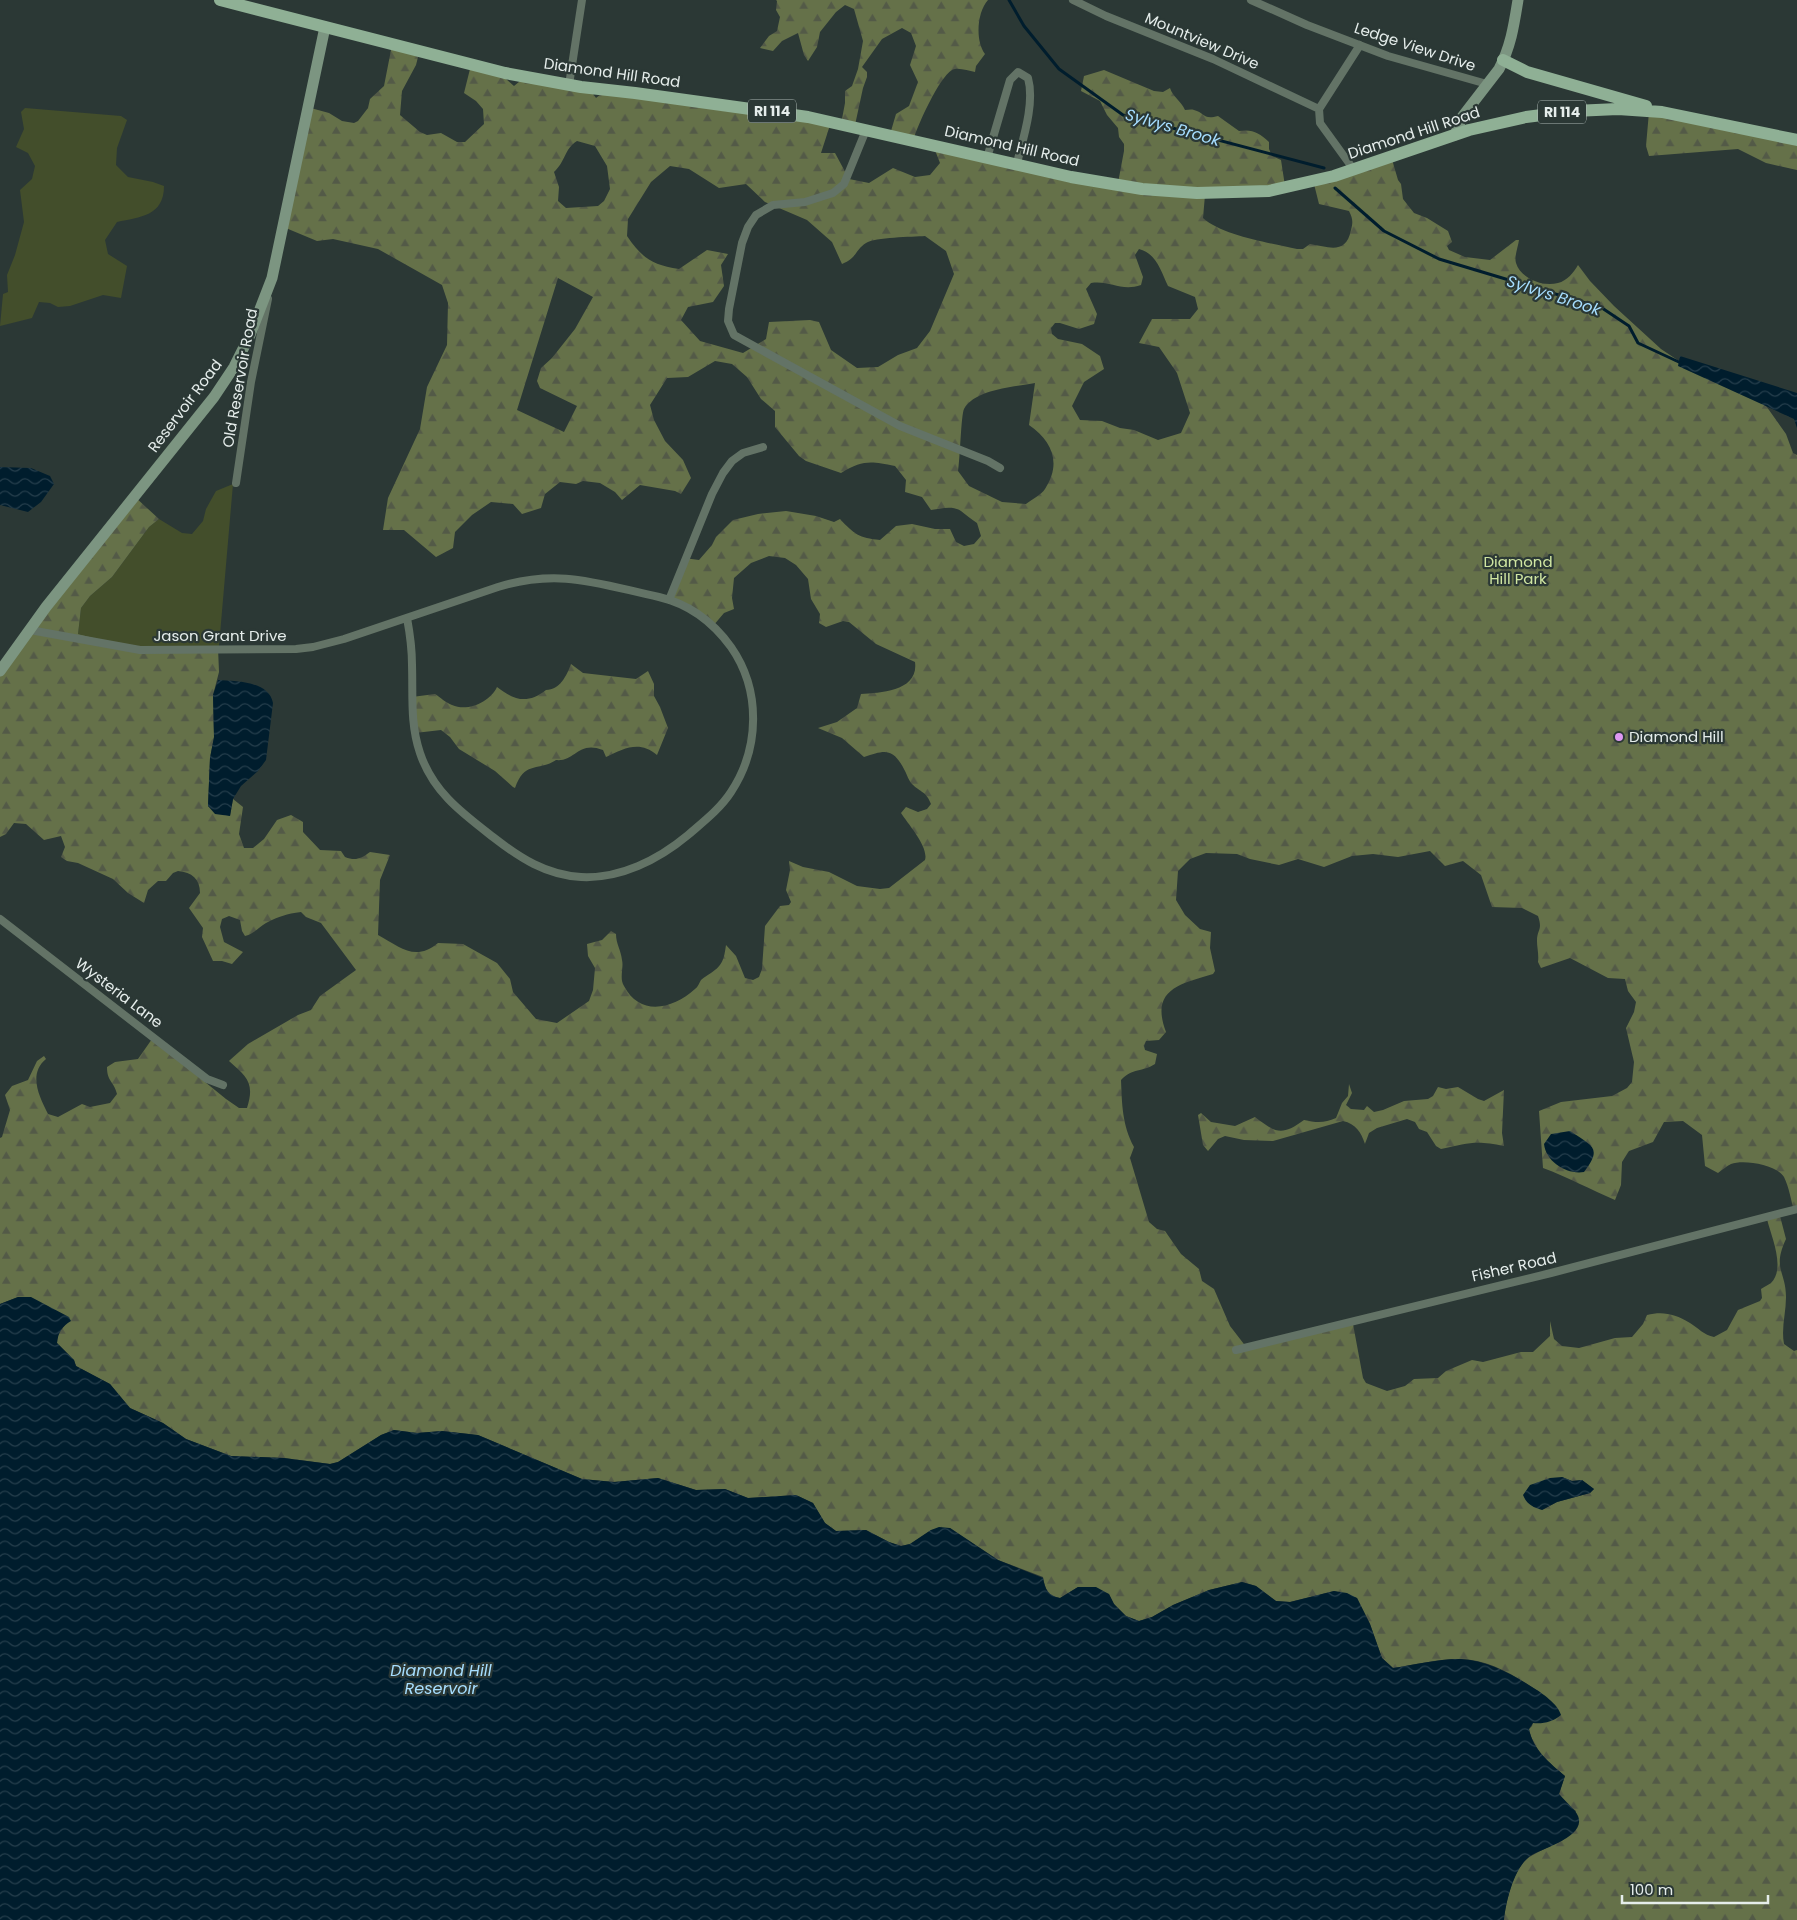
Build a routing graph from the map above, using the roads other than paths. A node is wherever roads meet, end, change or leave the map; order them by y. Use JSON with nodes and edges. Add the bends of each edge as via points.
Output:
{"nodes":[{"id":1,"x":220,"y":0,"type":"edge"},
{"id":2,"x":582,"y":0,"type":"edge"},
{"id":3,"x":1073,"y":0,"type":"edge"},
{"id":4,"x":1251,"y":0,"type":"edge"},
{"id":5,"x":1518,"y":0,"type":"edge"},
{"id":6,"x":325,"y":27,"type":"junction"},
{"id":7,"x":1360,"y":46,"type":"junction"},
{"id":8,"x":1503,"y":60,"type":"junction"},
{"id":9,"x":1487,"y":84,"type":"junction"},
{"id":10,"x":569,"y":85,"type":"junction"},
{"id":11,"x":1319,"y":108,"type":"junction"},
{"id":12,"x":1662,"y":112,"type":"junction"},
{"id":13,"x":866,"y":130,"type":"junction"},
{"id":14,"x":1455,"y":135,"type":"junction"},
{"id":15,"x":1797,"y":140,"type":"edge"},
{"id":16,"x":987,"y":158,"type":"junction"},
{"id":17,"x":1017,"y":163,"type":"junction"},
{"id":18,"x":1354,"y":170,"type":"junction"},
{"id":19,"x":272,"y":278,"type":"junction"},
{"id":20,"x":763,"y":447,"type":"dead end"},
{"id":21,"x":1000,"y":468,"type":"dead end"},
{"id":22,"x":236,"y":483,"type":"dead end"},
{"id":23,"x":670,"y":600,"type":"junction"},
{"id":24,"x":407,"y":618,"type":"junction"},
{"id":25,"x":30,"y":630,"type":"junction"},
{"id":26,"x":0,"y":671,"type":"edge"},
{"id":27,"x":0,"y":919,"type":"edge"},
{"id":28,"x":223,"y":1085,"type":"dead end"},
{"id":29,"x":1797,"y":1209,"type":"edge"},
{"id":30,"x":1236,"y":1350,"type":"dead end"}],
"edges":[{"from":1,"to":6,"type":"main road","name":"Diamond Hill Road","number":"RI 114"},
{"from":2,"to":10,"type":"street"},
{"from":3,"to":11,"type":"street","name":"Mountview Drive"},
{"from":4,"to":7,"type":"street","name":"Ledge View Drive"},
{"from":5,"to":8,"type":"street","via":[[1509,48]]},
{"from":6,"to":10,"type":"main road","name":"Diamond Hill Road","number":"RI 114","via":[[505,73]]},
{"from":6,"to":19,"type":"street","name":"Reservoir Road"},
{"from":7,"to":9,"type":"street","name":"Ledge View Drive","via":[[1417,66]]},
{"from":7,"to":11,"type":"street"},
{"from":8,"to":9,"type":"street"},
{"from":8,"to":12,"type":"main road","via":[[1527,72]]},
{"from":9,"to":14,"type":"street","via":[[1462,117]]},
{"from":10,"to":13,"type":"main road","name":"Diamond Hill Road","number":"RI 114","via":[[798,115]]},
{"from":11,"to":18,"type":"street","via":[[1320,123]]},
{"from":12,"to":14,"type":"main road","name":"Diamond Hill Road","number":"RI 114","via":[[1574,111],[1526,117]]},
{"from":12,"to":15,"type":"main road","name":"Diamond Hill Road","number":"RI 114"},
{"from":13,"to":16,"type":"main road","name":"Diamond Hill Road","number":"RI 114"},
{"from":13,"to":21,"type":"street","via":[[844,184],[834,193],[805,202],[773,205],[756,215],[742,243],[728,321],[734,335],[900,426]]},
{"from":14,"to":18,"type":"main road","name":"Diamond Hill Road","number":"RI 114"},
{"from":16,"to":17,"type":"main road","name":"Diamond Hill Road","number":"RI 114"},
{"from":16,"to":17,"type":"street","via":[[1010,80],[1018,72],[1028,78],[1031,88]]},
{"from":17,"to":18,"type":"main road","name":"Diamond Hill Road","number":"RI 114","via":[[1106,183],[1197,193],[1269,191]]},
{"from":19,"to":22,"type":"street","name":"Old Reservoir Road","via":[[251,382]]},
{"from":19,"to":25,"type":"street","name":"Reservoir Road","via":[[250,335],[214,398]]},
{"from":20,"to":23,"type":"street","via":[[742,453],[723,473]]},
{"from":23,"to":24,"type":"street","name":"Jason Grant Drive","via":[[570,578],[542,578],[498,587]]},
{"from":23,"to":24,"type":"street","name":"Jason Grant Drive","via":[[713,626],[736,654],[752,697],[752,743],[735,786],[706,820],[650,860],[618,873],[600,876],[564,875],[531,864],[453,805],[437,787],[420,752],[414,727],[412,652]]},
{"from":24,"to":25,"type":"street","name":"Jason Grant Drive","via":[[328,644],[280,650],[140,650]]},
{"from":25,"to":26,"type":"street","name":"Reservoir Road"},
{"from":27,"to":28,"type":"street","name":"Wysteria Lane","via":[[207,1079]]},
{"from":29,"to":30,"type":"street","name":"Fisher Road"}]}
